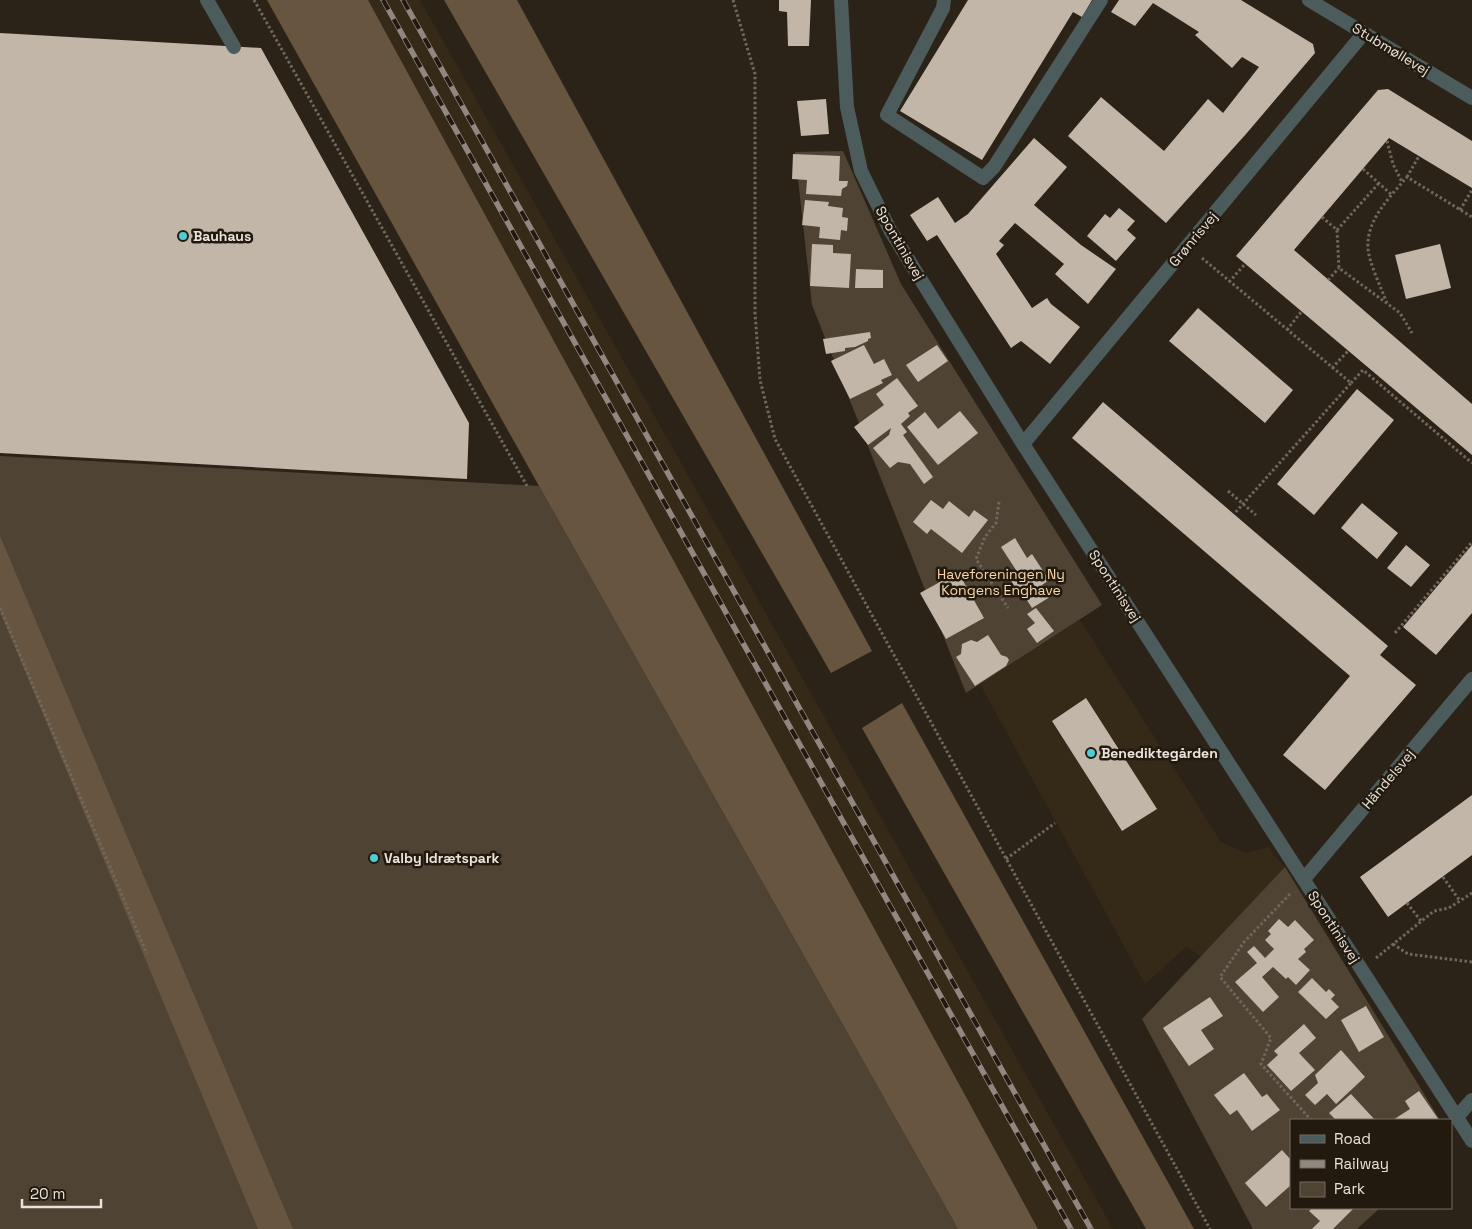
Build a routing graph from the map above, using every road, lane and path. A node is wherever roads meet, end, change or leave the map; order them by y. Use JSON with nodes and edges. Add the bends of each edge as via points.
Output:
{"nodes":[{"id":1,"x":207,"y":0,"type":"edge"},
{"id":2,"x":254,"y":0,"type":"edge"},
{"id":3,"x":732,"y":0,"type":"edge"},
{"id":4,"x":840,"y":0,"type":"edge"},
{"id":5,"x":944,"y":0,"type":"edge"},
{"id":6,"x":1101,"y":0,"type":"edge"},
{"id":7,"x":1309,"y":0,"type":"edge"},
{"id":8,"x":1364,"y":33,"type":"junction"},
{"id":9,"x":234,"y":47,"type":"dead end"},
{"id":10,"x":1472,"y":98,"type":"edge"},
{"id":11,"x":1387,"y":141,"type":"dead end"},
{"id":12,"x":1419,"y":156,"type":"dead end"},
{"id":13,"x":1363,"y":169,"type":"dead end"},
{"id":14,"x":1407,"y":177,"type":"junction"},
{"id":15,"x":1402,"y":182,"type":"junction"},
{"id":16,"x":1379,"y":183,"type":"junction"},
{"id":17,"x":1472,"y":190,"type":"edge"},
{"id":18,"x":1392,"y":195,"type":"junction"},
{"id":19,"x":1460,"y":210,"type":"junction"},
{"id":20,"x":1322,"y":217,"type":"dead end"},
{"id":21,"x":1472,"y":217,"type":"edge"},
{"id":22,"x":1337,"y":230,"type":"junction"},
{"id":23,"x":1245,"y":264,"type":"dead end"},
{"id":24,"x":1211,"y":266,"type":"dead end"},
{"id":25,"x":1339,"y":268,"type":"junction"},
{"id":26,"x":1328,"y":280,"type":"dead end"},
{"id":27,"x":1229,"y":282,"type":"junction"},
{"id":28,"x":1387,"y":303,"type":"junction"},
{"id":29,"x":1301,"y":312,"type":"dead end"},
{"id":30,"x":1287,"y":330,"type":"junction"},
{"id":31,"x":1412,"y":333,"type":"dead end"},
{"id":32,"x":1348,"y":351,"type":"dead end"},
{"id":33,"x":1332,"y":368,"type":"junction"},
{"id":34,"x":1351,"y":383,"type":"junction"},
{"id":35,"x":1023,"y":444,"type":"junction"},
{"id":36,"x":1472,"y":463,"type":"edge"},
{"id":37,"x":526,"y":486,"type":"dead end"},
{"id":38,"x":1228,"y":491,"type":"dead end"},
{"id":39,"x":999,"y":502,"type":"dead end"},
{"id":40,"x":1243,"y":504,"type":"junction"},
{"id":41,"x":1234,"y":514,"type":"dead end"},
{"id":42,"x":1256,"y":514,"type":"dead end"},
{"id":43,"x":1472,"y":542,"type":"edge"},
{"id":44,"x":0,"y":608,"type":"edge"},
{"id":45,"x":1008,"y":608,"type":"dead end"},
{"id":46,"x":1395,"y":634,"type":"dead end"},
{"id":47,"x":1472,"y":679,"type":"edge"},
{"id":48,"x":1055,"y":823,"type":"dead end"},
{"id":49,"x":1006,"y":859,"type":"junction"},
{"id":50,"x":1443,"y":877,"type":"dead end"},
{"id":51,"x":1304,"y":879,"type":"junction"},
{"id":52,"x":1472,"y":892,"type":"edge"},
{"id":53,"x":1460,"y":900,"type":"junction"},
{"id":54,"x":1407,"y":903,"type":"dead end"},
{"id":55,"x":1421,"y":921,"type":"junction"},
{"id":56,"x":1393,"y":944,"type":"junction"},
{"id":57,"x":147,"y":954,"type":"dead end"},
{"id":58,"x":1472,"y":962,"type":"edge"},
{"id":59,"x":1360,"y":967,"type":"junction"},
{"id":60,"x":1472,"y":1100,"type":"edge"},
{"id":61,"x":1457,"y":1117,"type":"junction"},
{"id":62,"x":1310,"y":1119,"type":"edge"},
{"id":63,"x":1472,"y":1141,"type":"edge"},
{"id":64,"x":1210,"y":1229,"type":"edge"}],
"edges":[{"from":1,"to":9,"type":"street"},
{"from":2,"to":37,"type":"path"},
{"from":3,"to":49,"type":"path","via":[[755,74],[755,313],[760,380],[775,439]]},
{"from":4,"to":35,"type":"street","name":"Spontinisvej","via":[[847,107],[861,171],[890,230]]},
{"from":5,"to":6,"type":"street","via":[[943,8],[887,114],[983,178],[994,167]]},
{"from":7,"to":8,"type":"street","name":"Stubmøllevej"},
{"from":8,"to":10,"type":"street","name":"Stubmøllevej"},
{"from":8,"to":35,"type":"street","name":"Grønrisvej"},
{"from":11,"to":15,"type":"path"},
{"from":12,"to":14,"type":"path"},
{"from":13,"to":16,"type":"path"},
{"from":14,"to":15,"type":"path"},
{"from":14,"to":19,"type":"path"},
{"from":15,"to":18,"type":"path"},
{"from":16,"to":18,"type":"path"},
{"from":16,"to":22,"type":"path"},
{"from":17,"to":19,"type":"path"},
{"from":18,"to":28,"type":"path","via":[[1372,224],[1368,248]]},
{"from":19,"to":21,"type":"path"},
{"from":20,"to":22,"type":"path"},
{"from":22,"to":25,"type":"path"},
{"from":23,"to":27,"type":"path"},
{"from":24,"to":27,"type":"path"},
{"from":25,"to":26,"type":"path"},
{"from":25,"to":28,"type":"path"},
{"from":27,"to":30,"type":"path"},
{"from":28,"to":31,"type":"path","via":[[1400,313]]},
{"from":29,"to":30,"type":"path"},
{"from":30,"to":33,"type":"path"},
{"from":32,"to":33,"type":"path"},
{"from":33,"to":34,"type":"path"},
{"from":34,"to":36,"type":"path","via":[[1364,370]]},
{"from":34,"to":40,"type":"path"},
{"from":35,"to":51,"type":"street","name":"Spontinisvej"},
{"from":38,"to":40,"type":"path"},
{"from":39,"to":45,"type":"path","via":[[996,523],[985,537],[976,559]]},
{"from":40,"to":41,"type":"path"},
{"from":40,"to":42,"type":"path"},
{"from":43,"to":46,"type":"path"},
{"from":44,"to":57,"type":"path"},
{"from":47,"to":51,"type":"street","name":"Händelsvej"},
{"from":48,"to":49,"type":"path"},
{"from":49,"to":64,"type":"path"},
{"from":50,"to":53,"type":"path"},
{"from":51,"to":59,"type":"street","name":"Spontinisvej"},
{"from":51,"to":62,"type":"path","via":[[1244,942],[1220,977],[1271,1038],[1260,1064]]},
{"from":52,"to":53,"type":"path"},
{"from":53,"to":55,"type":"path","via":[[1450,908],[1434,911]]},
{"from":54,"to":55,"type":"path"},
{"from":55,"to":56,"type":"path"},
{"from":56,"to":58,"type":"path","via":[[1408,954]]},
{"from":56,"to":59,"type":"path"},
{"from":59,"to":61,"type":"street","name":"Spontinisvej"},
{"from":60,"to":61,"type":"street"},
{"from":61,"to":63,"type":"street","name":"Spontinisvej"}]}
